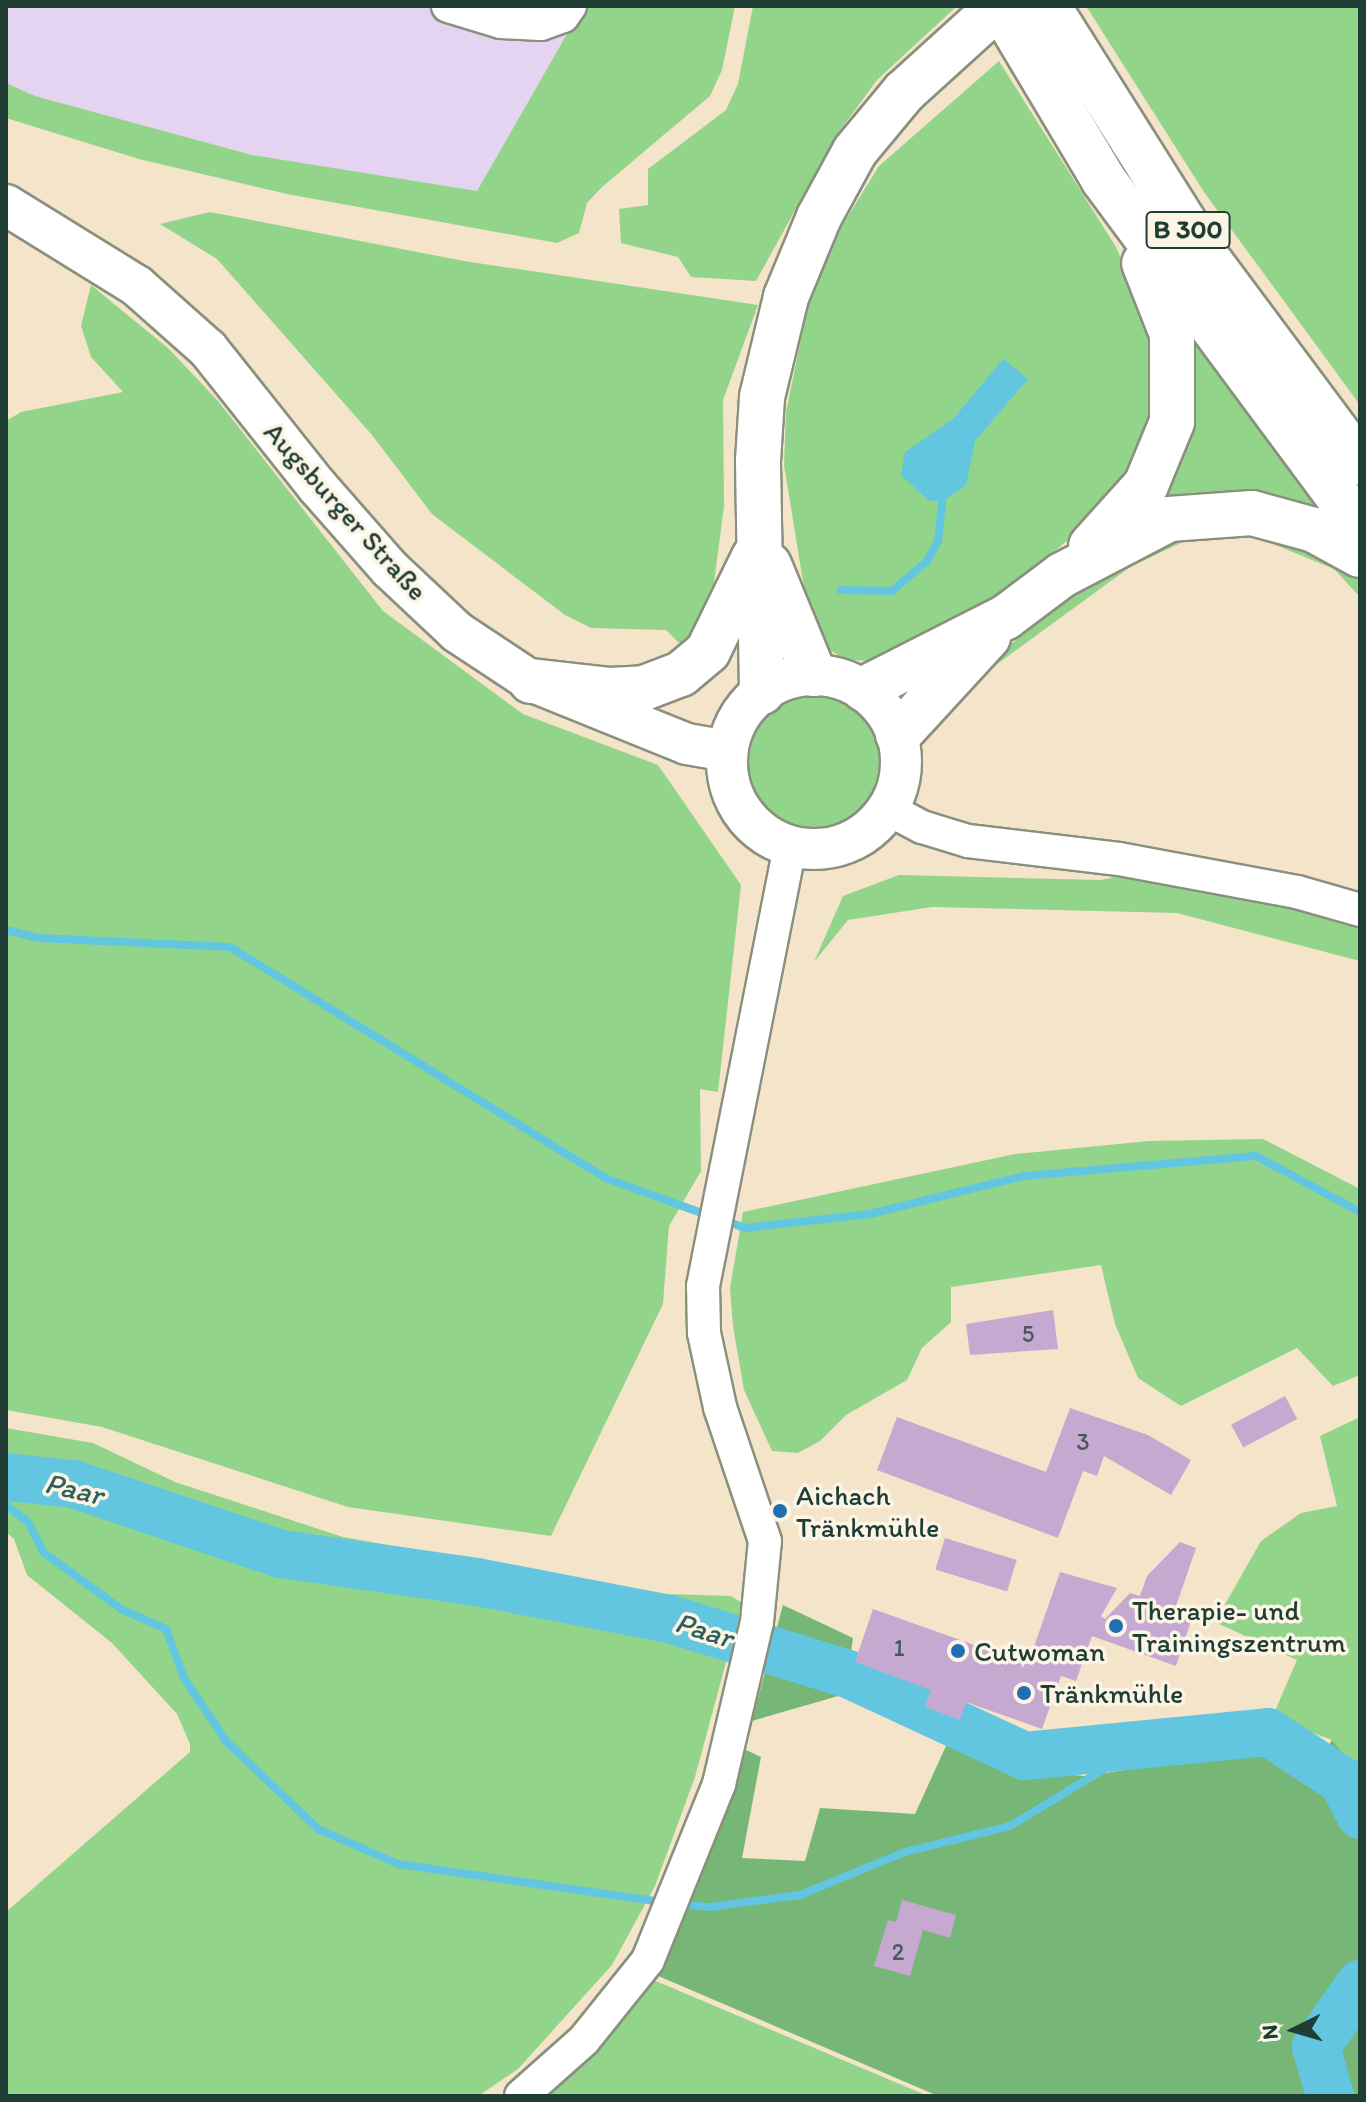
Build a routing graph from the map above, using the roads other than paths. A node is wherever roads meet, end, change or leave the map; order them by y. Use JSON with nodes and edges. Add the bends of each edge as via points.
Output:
{"nodes":[{"id":1,"x":448,"y":6,"type":"edge"},
{"id":2,"x":570,"y":6,"type":"edge"},
{"id":3,"x":999,"y":6,"type":"edge"},
{"id":4,"x":1048,"y":6,"type":"edge"},
{"id":5,"x":1103,"y":179,"type":"junction"},
{"id":6,"x":6,"y":205,"type":"edge"},
{"id":7,"x":1355,"y":455,"type":"edge"},
{"id":8,"x":1360,"y":526,"type":"edge"},
{"id":9,"x":760,"y":544,"type":"junction"},
{"id":10,"x":1360,"y":555,"type":"edge"},
{"id":11,"x":1062,"y":575,"type":"junction"},
{"id":12,"x":1006,"y":617,"type":"junction"},
{"id":13,"x":814,"y":674,"type":"junction"},
{"id":14,"x":531,"y":681,"type":"junction"},
{"id":15,"x":864,"y":689,"type":"junction"},
{"id":16,"x":762,"y":692,"type":"junction"},
{"id":17,"x":898,"y":735,"type":"junction"},
{"id":18,"x":727,"y":751,"type":"junction"},
{"id":19,"x":888,"y":809,"type":"junction"},
{"id":20,"x":790,"y":847,"type":"junction"},
{"id":21,"x":1360,"y":910,"type":"edge"},
{"id":22,"x":521,"y":2096,"type":"edge"}],
"edges":[{"from":1,"to":2,"type":"street","via":[[501,22],[541,24],[563,16]]},
{"from":3,"to":5,"type":"highway","number":"B 300"},
{"from":3,"to":9,"type":"highway","via":[[946,49],[855,151],[801,254],[771,348],[762,397]]},
{"from":4,"to":7,"type":"highway","number":"B 300","via":[[1197,243]]},
{"from":5,"to":8,"type":"highway","number":"B 300"},
{"from":5,"to":11,"type":"highway","via":[[1163,302],[1175,365],[1175,402],[1167,442],[1146,485]]},
{"from":6,"to":14,"type":"main road","name":"Augsburger Straße","via":[[137,286],[208,349],[390,569],[457,632]]},
{"from":9,"to":13,"type":"highway"},
{"from":9,"to":14,"type":"highway","via":[[708,651],[681,674],[644,688],[610,690]]},
{"from":9,"to":16,"type":"highway"},
{"from":10,"to":11,"type":"highway","via":[[1281,518],[1194,513],[1147,528]]},
{"from":11,"to":12,"type":"highway"},
{"from":12,"to":15,"type":"highway"},
{"from":12,"to":17,"type":"highway"},
{"from":13,"to":15,"type":"main road"},
{"from":13,"to":16,"type":"main road","via":[[789,678]]},
{"from":14,"to":18,"type":"main road","name":"Augsburger Straße","via":[[687,744]]},
{"from":15,"to":17,"type":"main road","via":[[884,709]]},
{"from":16,"to":18,"type":"main road","via":[[746,706]]},
{"from":17,"to":19,"type":"main road","via":[[900,784]]},
{"from":18,"to":20,"type":"main road","via":[[728,778],[741,809],[762,833]]},
{"from":19,"to":20,"type":"main road","via":[[853,841],[811,850]]},
{"from":19,"to":21,"type":"street","via":[[968,841],[1119,859],[1297,892]]},
{"from":20,"to":22,"type":"street","via":[[718,1190],[704,1333],[720,1407],[765,1541],[757,1622],[719,1784],[648,1960],[584,2040]]}]}
